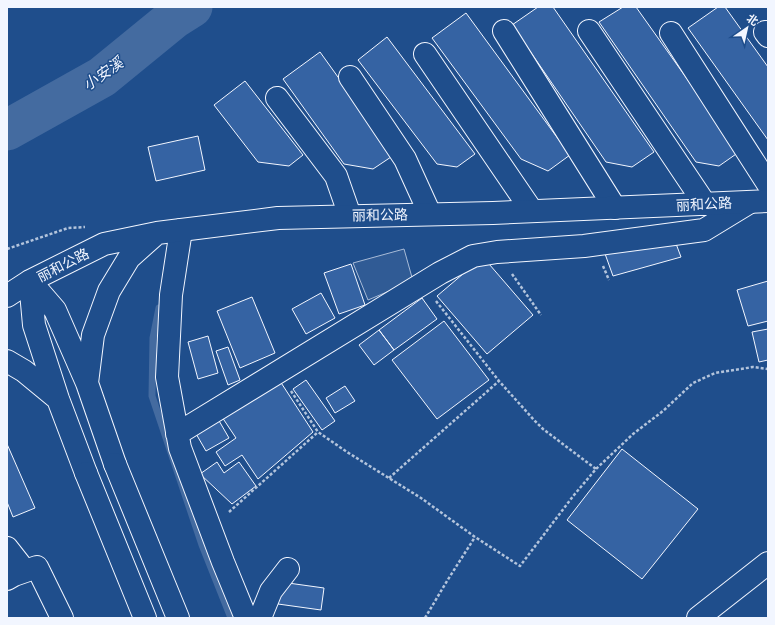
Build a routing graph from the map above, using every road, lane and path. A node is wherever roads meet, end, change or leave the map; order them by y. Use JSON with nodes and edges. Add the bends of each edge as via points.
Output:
{"nodes":[{"id":1,"x":504,"y":31,"type":"dead end"},
{"id":2,"x":590,"y":31,"type":"dead end"},
{"id":3,"x":671,"y":33,"type":"dead end"},
{"id":4,"x":425,"y":54,"type":"dead end"},
{"id":5,"x":350,"y":77,"type":"dead end"},
{"id":6,"x":277,"y":98,"type":"dead end"},
{"id":7,"x":768,"y":184,"type":"edge"},
{"id":8,"x":759,"y":201,"type":"edge"},
{"id":9,"x":705,"y":204,"type":"junction"},
{"id":10,"x":615,"y":208,"type":"junction"},
{"id":11,"x":532,"y":211,"type":"junction"},
{"id":12,"x":430,"y":214,"type":"junction"},
{"id":13,"x":350,"y":216,"type":"junction"},
{"id":14,"x":90,"y":227,"type":"dead end"},
{"id":15,"x":181,"y":230,"type":"junction"},
{"id":16,"x":157,"y":233,"type":"junction"},
{"id":17,"x":7,"y":249,"type":"edge"},
{"id":18,"x":497,"y":252,"type":"junction"},
{"id":19,"x":30,"y":281,"type":"junction"},
{"id":20,"x":422,"y":284,"type":"junction"},
{"id":21,"x":7,"y":296,"type":"edge"},
{"id":22,"x":541,"y":315,"type":"dead end"},
{"id":23,"x":7,"y":361,"type":"edge"},
{"id":24,"x":768,"y":369,"type":"edge"},
{"id":25,"x":278,"y":372,"type":"junction"},
{"id":26,"x":499,"y":380,"type":"junction"},
{"id":27,"x":87,"y":383,"type":"junction"},
{"id":28,"x":58,"y":399,"type":"junction"},
{"id":29,"x":318,"y":432,"type":"junction"},
{"id":30,"x":177,"y":434,"type":"junction"},
{"id":31,"x":596,"y":469,"type":"junction"},
{"id":32,"x":389,"y":478,"type":"junction"},
{"id":33,"x":210,"y":528,"type":"junction"},
{"id":34,"x":475,"y":537,"type":"junction"},
{"id":35,"x":7,"y":548,"type":"edge"},
{"id":36,"x":768,"y":563,"type":"edge"},
{"id":37,"x":288,"y":569,"type":"dead end"},
{"id":38,"x":16,"y":575,"type":"edge"},
{"id":39,"x":62,"y":618,"type":"edge"},
{"id":40,"x":145,"y":618,"type":"edge"},
{"id":41,"x":178,"y":618,"type":"edge"},
{"id":42,"x":246,"y":618,"type":"edge"},
{"id":43,"x":260,"y":618,"type":"edge"},
{"id":44,"x":425,"y":618,"type":"edge"},
{"id":45,"x":698,"y":618,"type":"edge"}],
"edges":[{"from":1,"to":10,"type":"main road"},
{"from":2,"to":9,"type":"main road"},
{"from":3,"to":7,"type":"main road"},
{"from":4,"to":11,"type":"main road"},
{"from":5,"to":12,"type":"main road","via":[[405,159]]},
{"from":6,"to":13,"type":"main road","via":[[336,176]]},
{"from":8,"to":9,"type":"main road","name":"丽和公路"},
{"from":8,"to":18,"type":"main road","via":[[704,230],[584,246]]},
{"from":9,"to":10,"type":"main road","name":"丽和公路"},
{"from":10,"to":11,"type":"main road","name":"丽和公路"},
{"from":11,"to":12,"type":"main road","name":"丽和公路"},
{"from":12,"to":13,"type":"main road","name":"丽和公路"},
{"from":13,"to":15,"type":"main road","name":"丽和公路","via":[[278,218]]},
{"from":14,"to":17,"type":"path","via":[[68,228]]},
{"from":15,"to":16,"type":"main road","name":"丽和公路"},
{"from":15,"to":30,"type":"main road","via":[[171,295],[166,377]]},
{"from":16,"to":19,"type":"main road","name":"丽和公路","via":[[104,244]]},
{"from":16,"to":27,"type":"main road","via":[[129,258],[109,291],[93,335]]},
{"from":18,"to":20,"type":"main road","via":[[473,256]]},
{"from":18,"to":22,"type":"path"},
{"from":19,"to":21,"type":"main road","name":"丽和公路"},
{"from":19,"to":27,"type":"main road","via":[[55,310]]},
{"from":19,"to":28,"type":"main road","via":[[34,325]]},
{"from":20,"to":25,"type":"main road"},
{"from":20,"to":26,"type":"path"},
{"from":23,"to":28,"type":"main road","via":[[24,371]]},
{"from":24,"to":31,"type":"path","via":[[753,367],[715,373],[693,383]]},
{"from":25,"to":29,"type":"path"},
{"from":25,"to":30,"type":"main road"},
{"from":26,"to":31,"type":"path","via":[[543,429]]},
{"from":26,"to":32,"type":"path"},
{"from":27,"to":41,"type":"main road","via":[[115,464]]},
{"from":28,"to":40,"type":"main road"},
{"from":29,"to":32,"type":"path"},
{"from":29,"to":33,"type":"path"},
{"from":30,"to":33,"type":"main road"},
{"from":31,"to":34,"type":"path","via":[[520,566]]},
{"from":32,"to":34,"type":"path"},
{"from":33,"to":42,"type":"main road"},
{"from":34,"to":44,"type":"path"},
{"from":35,"to":38,"type":"main road"},
{"from":36,"to":45,"type":"main road"},
{"from":37,"to":43,"type":"main road","via":[[271,591]]},
{"from":38,"to":39,"type":"main road","via":[[36,567]]}]}
